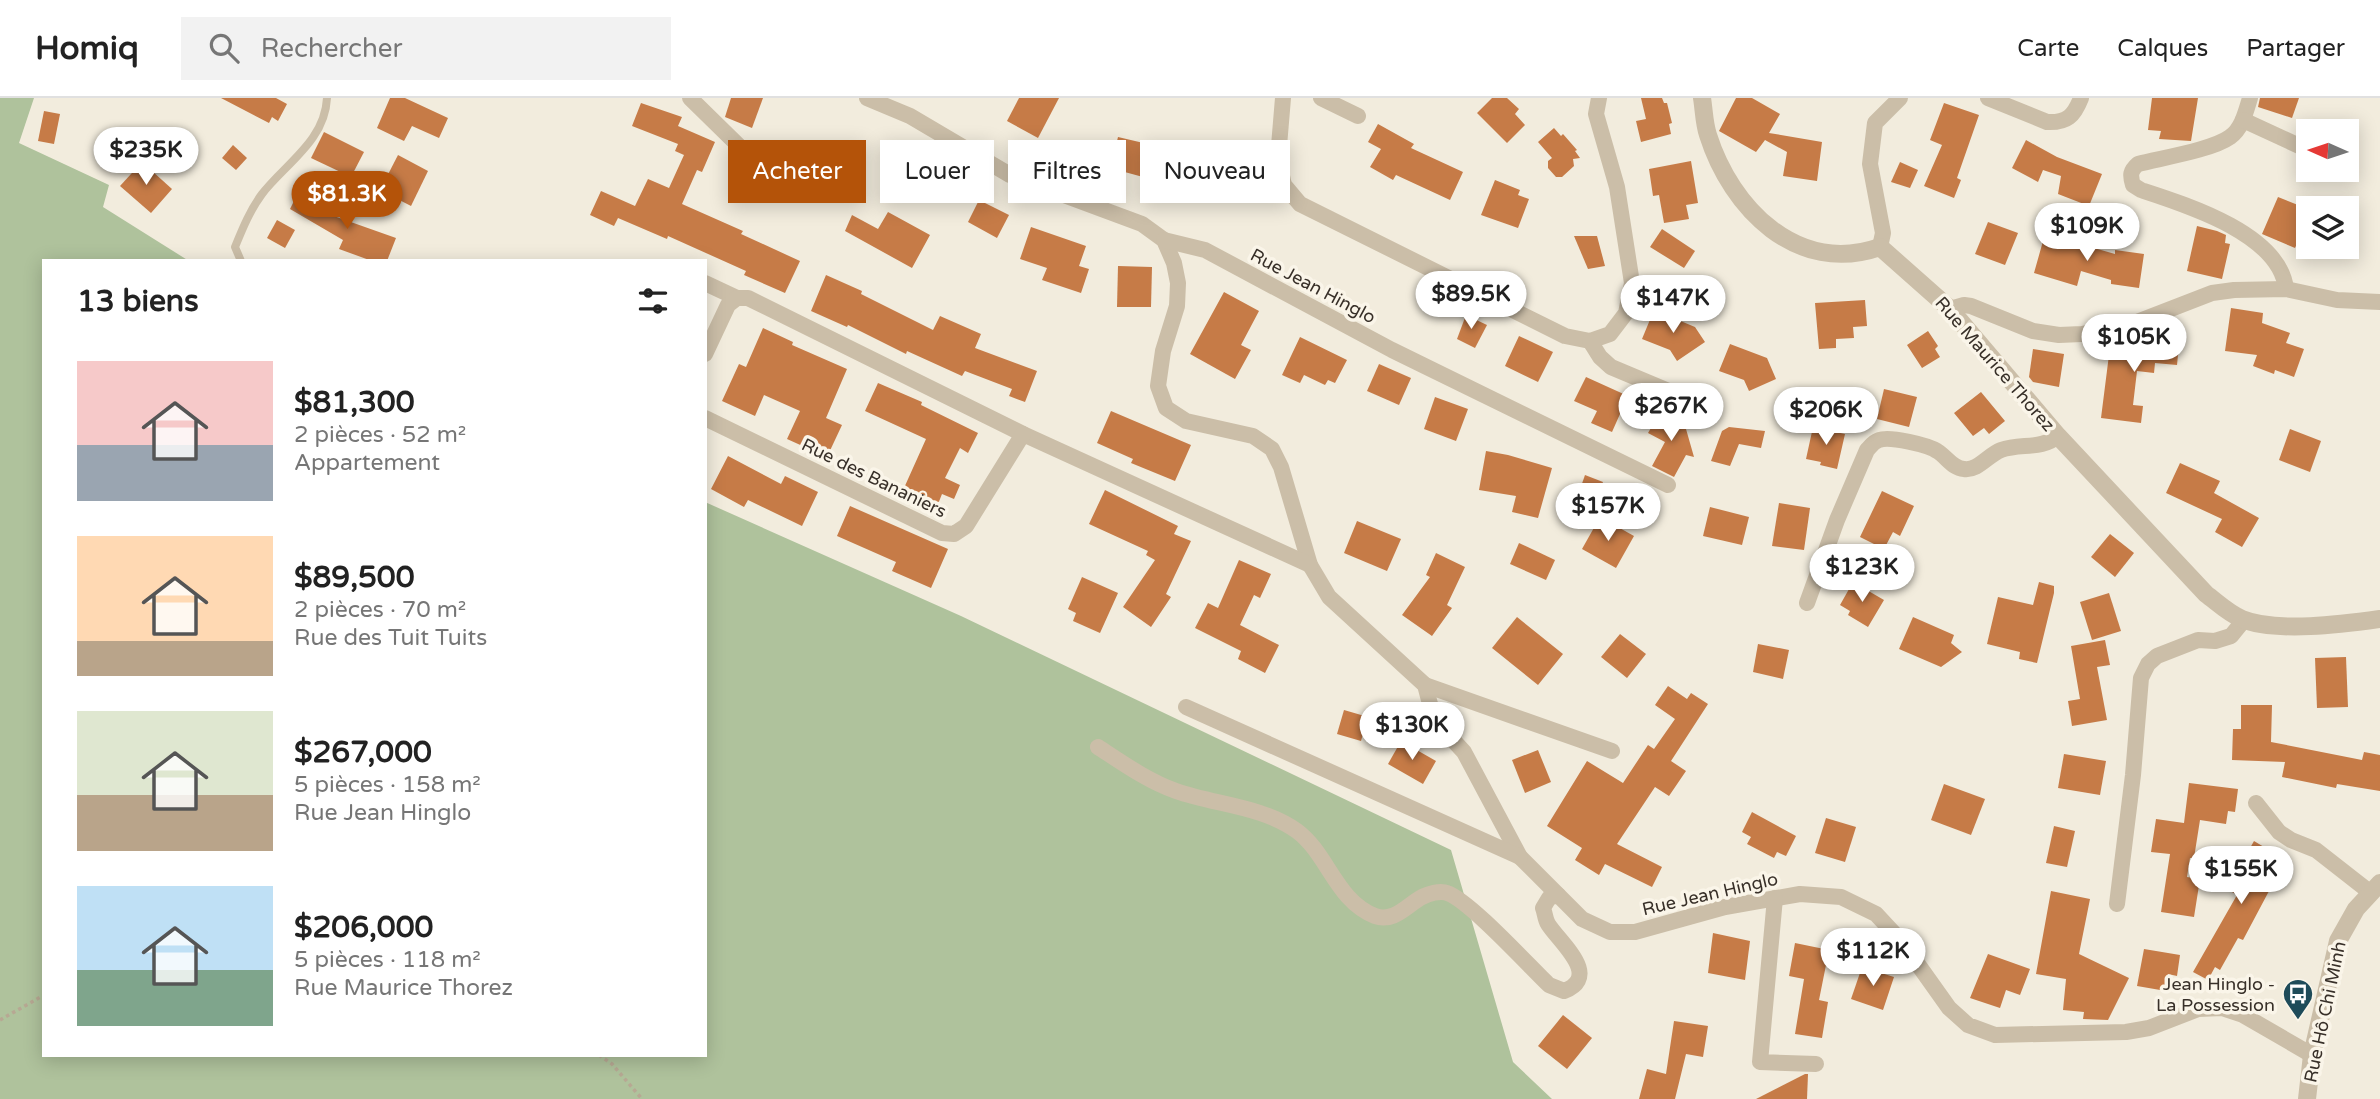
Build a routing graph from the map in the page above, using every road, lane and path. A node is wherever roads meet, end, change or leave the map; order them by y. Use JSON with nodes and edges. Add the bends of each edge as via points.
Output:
{"nodes":[{"id":1,"x":327,"y":98,"type":"edge"},
{"id":2,"x":690,"y":98,"type":"edge"},
{"id":3,"x":867,"y":98,"type":"edge"},
{"id":4,"x":1283,"y":98,"type":"edge"},
{"id":5,"x":1321,"y":98,"type":"edge"},
{"id":6,"x":1599,"y":98,"type":"edge"},
{"id":7,"x":1702,"y":98,"type":"edge"},
{"id":8,"x":1900,"y":98,"type":"edge"},
{"id":9,"x":1988,"y":98,"type":"edge"},
{"id":10,"x":2081,"y":98,"type":"edge"},
{"id":11,"x":2250,"y":98,"type":"edge"},
{"id":12,"x":1358,"y":116,"type":"dead end"},
{"id":13,"x":2243,"y":121,"type":"junction"},
{"id":14,"x":733,"y":140,"type":"edge"},
{"id":15,"x":2296,"y":145,"type":"edge"},
{"id":16,"x":1164,"y":240,"type":"junction"},
{"id":17,"x":1880,"y":247,"type":"junction"},
{"id":18,"x":240,"y":259,"type":"edge"},
{"id":19,"x":707,"y":284,"type":"edge"},
{"id":20,"x":2286,"y":289,"type":"junction"},
{"id":21,"x":737,"y":298,"type":"junction"},
{"id":22,"x":2380,"y":302,"type":"edge"},
{"id":23,"x":1950,"y":309,"type":"junction"},
{"id":24,"x":1590,"y":341,"type":"junction"},
{"id":25,"x":707,"y":350,"type":"edge"},
{"id":26,"x":1692,"y":401,"type":"dead end"},
{"id":27,"x":707,"y":419,"type":"edge"},
{"id":28,"x":1023,"y":434,"type":"junction"},
{"id":29,"x":2058,"y":436,"type":"junction"},
{"id":30,"x":1668,"y":485,"type":"dead end"},
{"id":31,"x":1310,"y":565,"type":"junction"},
{"id":32,"x":1807,"y":603,"type":"dead end"},
{"id":33,"x":2380,"y":619,"type":"edge"},
{"id":34,"x":2244,"y":620,"type":"junction"},
{"id":35,"x":1425,"y":685,"type":"junction"},
{"id":36,"x":1185,"y":707,"type":"dead end"},
{"id":37,"x":1098,"y":747,"type":"dead end"},
{"id":38,"x":1612,"y":751,"type":"dead end"},
{"id":39,"x":2256,"y":803,"type":"dead end"},
{"id":40,"x":1520,"y":857,"type":"junction"},
{"id":41,"x":2375,"y":888,"type":"edge"},
{"id":42,"x":1558,"y":895,"type":"junction"},
{"id":43,"x":1775,"y":898,"type":"junction"},
{"id":44,"x":2117,"y":904,"type":"dead end"},
{"id":45,"x":42,"y":996,"type":"edge"},
{"id":46,"x":0,"y":1020,"type":"edge"},
{"id":47,"x":2312,"y":1055,"type":"junction"},
{"id":48,"x":602,"y":1057,"type":"edge"},
{"id":49,"x":1816,"y":1065,"type":"dead end"},
{"id":50,"x":642,"y":1099,"type":"edge"},
{"id":51,"x":2307,"y":1099,"type":"edge"}],
"edges":[{"from":1,"to":18,"type":"lane","via":[[307,148],[253,209],[235,247]]},
{"from":2,"to":14,"type":"street"},
{"from":3,"to":16,"type":"street","name":"Rue Jean Hinglo","via":[[910,116],[1010,175],[1142,224]]},
{"from":4,"to":24,"type":"street","via":[[1278,158],[1284,185],[1300,204],[1565,337]]},
{"from":5,"to":12,"type":"street"},
{"from":6,"to":24,"type":"street","via":[[1596,114],[1617,187],[1632,283],[1626,313],[1610,334]]},
{"from":7,"to":17,"type":"street","via":[[1707,132],[1718,161],[1754,216],[1785,240],[1815,251],[1844,254]]},
{"from":8,"to":17,"type":"street","via":[[1875,123],[1870,164],[1883,233]]},
{"from":9,"to":10,"type":"street","via":[[2057,123],[2068,120]]},
{"from":11,"to":13,"type":"street"},
{"from":13,"to":15,"type":"street"},
{"from":13,"to":20,"type":"street","via":[[2230,137],[2138,164],[2130,177],[2133,185],[2230,225],[2267,252],[2285,276]]},
{"from":16,"to":30,"type":"street","name":"Rue Jean Hinglo","via":[[1205,250],[1392,350]]},
{"from":16,"to":31,"type":"street","name":"Rue Jean Hinglo","via":[[1178,283],[1158,386],[1166,408],[1186,421],[1253,436],[1272,449]]},
{"from":17,"to":23,"type":"street","name":"Rue Maurice Thorez"},
{"from":19,"to":21,"type":"street"},
{"from":20,"to":22,"type":"street","via":[[2337,300]]},
{"from":20,"to":23,"type":"street","via":[[2212,293],[2137,322],[2082,334],[2033,331],[1964,304]]},
{"from":21,"to":25,"type":"street","via":[[728,305]]},
{"from":21,"to":28,"type":"street","via":[[748,298]]},
{"from":23,"to":29,"type":"street","name":"Rue Maurice Thorez"},
{"from":24,"to":26,"type":"street","via":[[1611,367]]},
{"from":27,"to":28,"type":"street","name":"Rue des Bananiers","via":[[942,533],[954,534],[966,526]]},
{"from":28,"to":31,"type":"street"},
{"from":29,"to":32,"type":"street","name":"Rue Maurice Thorez","via":[[2040,446],[2008,447],[1968,470],[1951,464],[1935,449],[1891,439],[1873,442],[1837,520]]},
{"from":29,"to":34,"type":"street","name":"Rue Maurice Thorez","via":[[2206,594]]},
{"from":31,"to":35,"type":"street","name":"Rue Jean Hinglo","via":[[1329,597]]},
{"from":33,"to":34,"type":"street","name":"Rue Maurice Thorez","via":[[2320,626]]},
{"from":34,"to":44,"type":"street","via":[[2231,636],[2178,647],[2157,656],[2144,671]]},
{"from":35,"to":38,"type":"street","name":"Rue Jean Hinglo"},
{"from":35,"to":40,"type":"street","name":"Rue Jean Hinglo","via":[[1441,727],[1464,752]]},
{"from":36,"to":40,"type":"street"},
{"from":37,"to":42,"type":"street","via":[[1149,780],[1285,824],[1311,844],[1342,890],[1373,915],[1387,918],[1423,897],[1447,892],[1549,985],[1564,991],[1578,981],[1579,967],[1547,922],[1543,908],[1549,898]]},
{"from":39,"to":41,"type":"street","name":"Rue Hô Chi Minh","via":[[2279,832]]},
{"from":40,"to":42,"type":"street","name":"Rue Jean Hinglo"},
{"from":41,"to":47,"type":"street","name":"Rue Hô Chi Minh","via":[[2338,941]]},
{"from":42,"to":43,"type":"street","name":"Rue Jean Hinglo","via":[[1582,919],[1610,932],[1634,932],[1725,906]]},
{"from":43,"to":47,"type":"street","name":"Rue Jean Hinglo","via":[[1800,894],[1841,897],[1876,914],[1950,1008],[1968,1025],[1995,1035],[2126,1032],[2199,1009],[2222,1007]]},
{"from":43,"to":49,"type":"street","via":[[1760,1062]]},
{"from":45,"to":46,"type":"path"},
{"from":47,"to":51,"type":"street","name":"Rue Hô Chi Minh"},
{"from":48,"to":50,"type":"path"}]}
